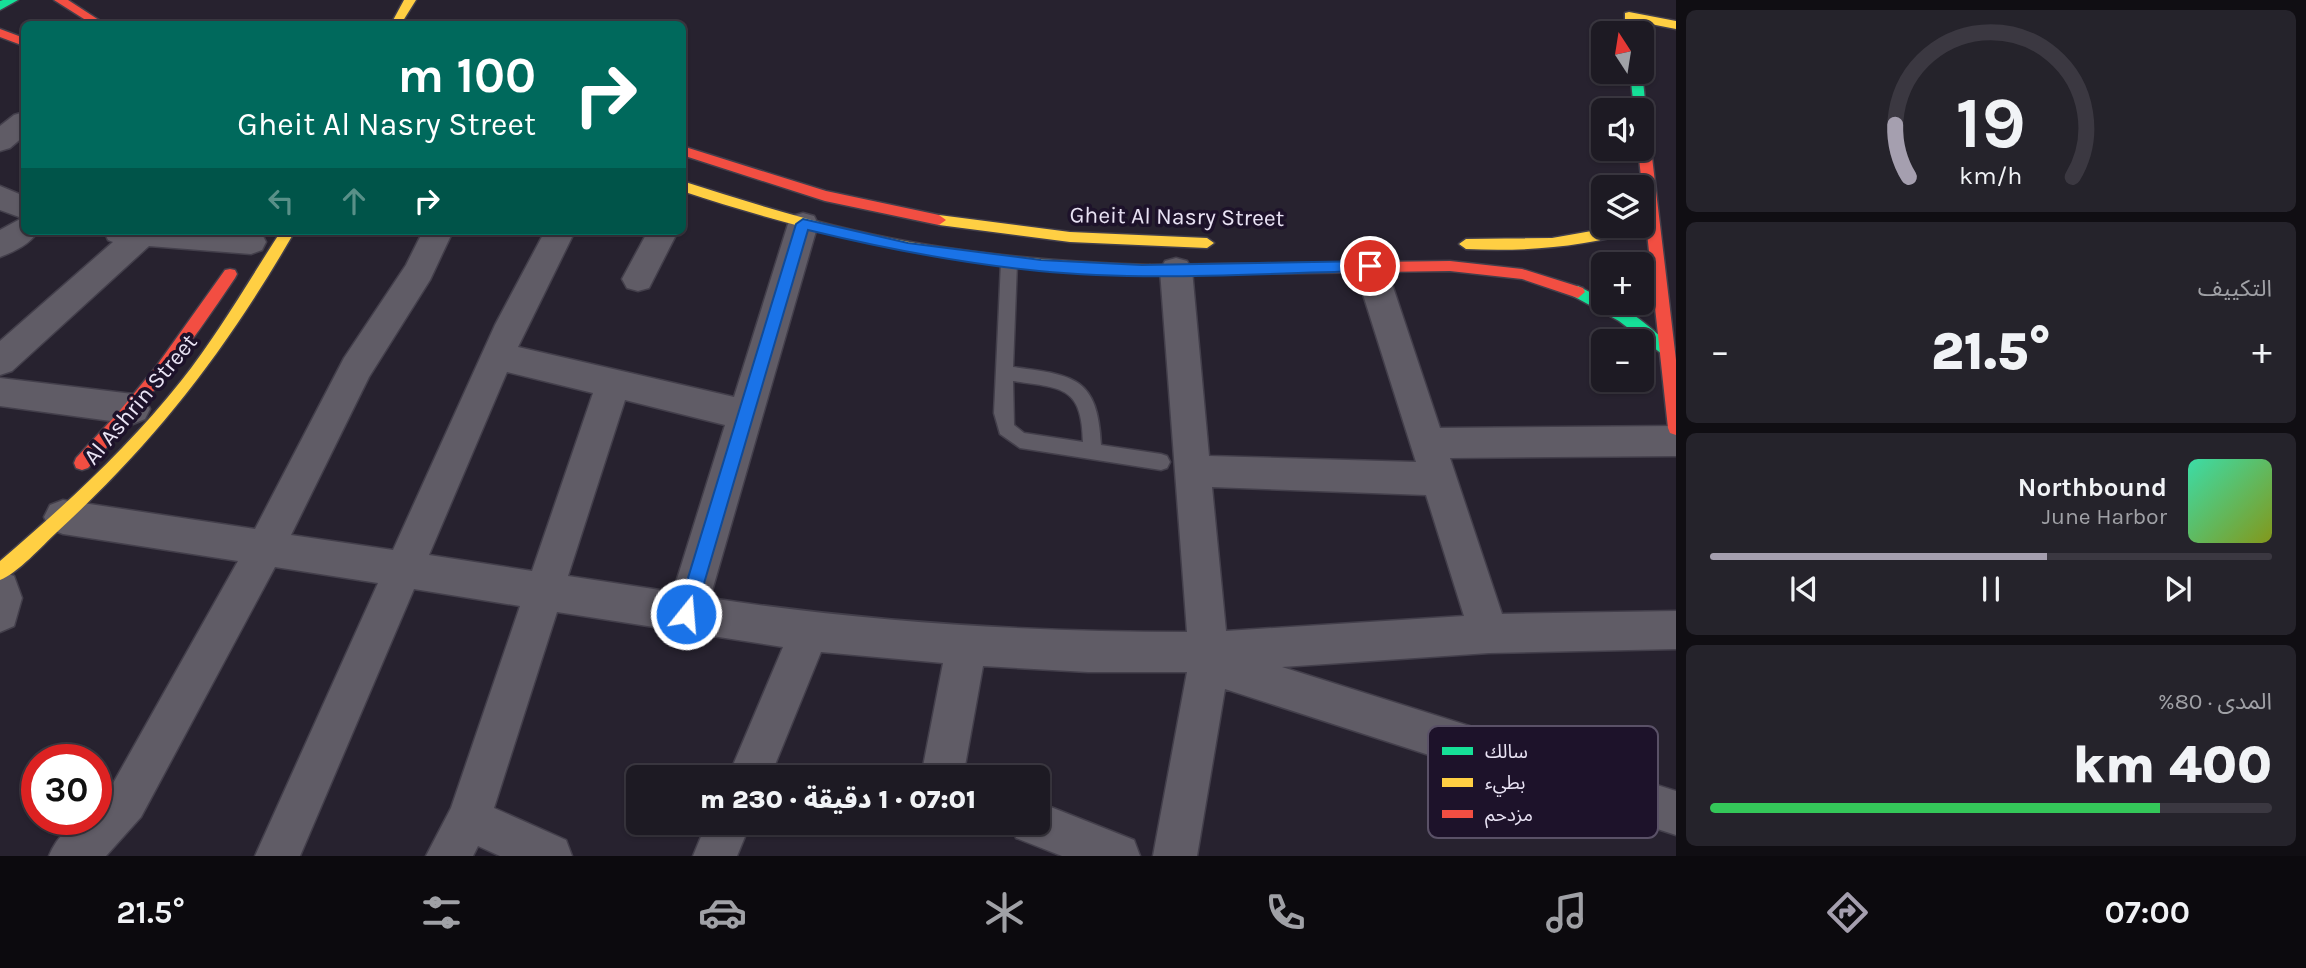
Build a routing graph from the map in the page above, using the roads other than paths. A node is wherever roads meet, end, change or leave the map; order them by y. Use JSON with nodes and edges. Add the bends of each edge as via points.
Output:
{"nodes":[{"id":1,"x":12,"y":0,"type":"edge"},
{"id":2,"x":60,"y":0,"type":"edge"},
{"id":3,"x":410,"y":0,"type":"edge"},
{"id":4,"x":0,"y":6,"type":"edge"},
{"id":5,"x":1628,"y":8,"type":"edge"},
{"id":6,"x":94,"y":21,"type":"edge"},
{"id":7,"x":398,"y":21,"type":"edge"},
{"id":8,"x":1676,"y":25,"type":"edge"},
{"id":9,"x":0,"y":33,"type":"edge"},
{"id":10,"x":21,"y":42,"type":"edge"},
{"id":11,"x":21,"y":124,"type":"edge"},
{"id":12,"x":0,"y":141,"type":"edge"},
{"id":13,"x":686,"y":151,"type":"edge"},
{"id":14,"x":798,"y":188,"type":"junction"},
{"id":15,"x":686,"y":190,"type":"edge"},
{"id":16,"x":0,"y":197,"type":"edge"},
{"id":17,"x":21,"y":207,"type":"edge"},
{"id":18,"x":892,"y":211,"type":"junction"},
{"id":19,"x":788,"y":220,"type":"junction"},
{"id":20,"x":21,"y":231,"type":"edge"},
{"id":21,"x":124,"y":235,"type":"edge"},
{"id":22,"x":211,"y":235,"type":"edge"},
{"id":23,"x":285,"y":235,"type":"edge"},
{"id":24,"x":436,"y":235,"type":"edge"},
{"id":25,"x":558,"y":235,"type":"edge"},
{"id":26,"x":661,"y":235,"type":"edge"},
{"id":27,"x":254,"y":236,"type":"edge"},
{"id":28,"x":1598,"y":238,"type":"edge"},
{"id":29,"x":1650,"y":238,"type":"edge"},
{"id":30,"x":875,"y":242,"type":"junction"},
{"id":31,"x":1226,"y":243,"type":"dead end"},
{"id":32,"x":1448,"y":244,"type":"dead end"},
{"id":33,"x":0,"y":245,"type":"edge"},
{"id":34,"x":1536,"y":247,"type":"junction"},
{"id":35,"x":1009,"y":263,"type":"junction"},
{"id":36,"x":1370,"y":266,"type":"junction"},
{"id":37,"x":1176,"y":270,"type":"junction"},
{"id":38,"x":638,"y":279,"type":"dead end"},
{"id":39,"x":1542,"y":279,"type":"junction"},
{"id":40,"x":1667,"y":349,"type":"junction"},
{"id":41,"x":497,"y":356,"type":"junction"},
{"id":42,"x":0,"y":361,"type":"edge"},
{"id":43,"x":1004,"y":373,"type":"junction"},
{"id":44,"x":613,"y":384,"type":"junction"},
{"id":45,"x":6,"y":400,"type":"edge"},
{"id":46,"x":133,"y":409,"type":"junction"},
{"id":47,"x":746,"y":415,"type":"junction"},
{"id":48,"x":1676,"y":428,"type":"edge"},
{"id":49,"x":1676,"y":441,"type":"edge"},
{"id":50,"x":1426,"y":443,"type":"junction"},
{"id":51,"x":1092,"y":451,"type":"junction"},
{"id":52,"x":1177,"y":466,"type":"junction"},
{"id":53,"x":71,"y":475,"type":"dead end"},
{"id":54,"x":1438,"y":479,"type":"junction"},
{"id":55,"x":63,"y":517,"type":"junction"},
{"id":56,"x":265,"y":549,"type":"junction"},
{"id":57,"x":403,"y":570,"type":"junction"},
{"id":58,"x":0,"y":572,"type":"edge"},
{"id":59,"x":0,"y":589,"type":"edge"},
{"id":60,"x":545,"y":592,"type":"junction"},
{"id":61,"x":0,"y":613,"type":"edge"},
{"id":62,"x":686,"y":614,"type":"junction"},
{"id":63,"x":1676,"y":630,"type":"edge"},
{"id":64,"x":809,"y":632,"type":"junction"},
{"id":65,"x":1489,"y":634,"type":"junction"},
{"id":66,"x":967,"y":645,"type":"junction"},
{"id":67,"x":1209,"y":658,"type":"junction"},
{"id":68,"x":1428,"y":731,"type":"edge"},
{"id":69,"x":753,"y":765,"type":"edge"},
{"id":70,"x":944,"y":765,"type":"edge"},
{"id":71,"x":1658,"y":807,"type":"edge"},
{"id":72,"x":1676,"y":813,"type":"edge"},
{"id":73,"x":1050,"y":829,"type":"edge"},
{"id":74,"x":724,"y":835,"type":"edge"},
{"id":75,"x":459,"y":837,"type":"edge"},
{"id":76,"x":71,"y":856,"type":"edge"},
{"id":77,"x":277,"y":856,"type":"edge"},
{"id":78,"x":550,"y":856,"type":"edge"},
{"id":79,"x":715,"y":856,"type":"edge"},
{"id":80,"x":1118,"y":856,"type":"edge"},
{"id":81,"x":1175,"y":856,"type":"edge"}],
"edges":[{"from":1,"to":4,"type":"main road"},
{"from":2,"to":6,"type":"main road"},
{"from":3,"to":7,"type":"main road"},
{"from":5,"to":8,"type":"main road"},
{"from":9,"to":10,"type":"main road"},
{"from":11,"to":12,"type":"street"},
{"from":13,"to":14,"type":"main road","name":"Gheit Al Nasry Street"},
{"from":14,"to":18,"type":"main road","name":"Gheit Al Nasry Street"},
{"from":14,"to":19,"type":"main road","via":[[798,205],[784,214]]},
{"from":15,"to":19,"type":"main road"},
{"from":16,"to":17,"type":"street"},
{"from":18,"to":30,"type":"main road","via":[[880,213],[868,224],[868,234]]},
{"from":18,"to":31,"type":"main road","name":"Gheit Al Nasry Street","via":[[1081,239]]},
{"from":19,"to":30,"type":"main road"},
{"from":19,"to":47,"type":"street"},
{"from":20,"to":33,"type":"street"},
{"from":21,"to":42,"type":"street"},
{"from":22,"to":27,"type":"street"},
{"from":23,"to":55,"type":"main road","name":"Al Ashrin Street","via":[[187,386],[110,473]]},
{"from":24,"to":56,"type":"street","via":[[419,271],[356,368]]},
{"from":25,"to":41,"type":"street"},
{"from":26,"to":38,"type":"street"},
{"from":27,"to":46,"type":"main road","name":"Al Ashrin Street","via":[[176,355]]},
{"from":28,"to":34,"type":"main road"},
{"from":29,"to":40,"type":"main road"},
{"from":30,"to":35,"type":"main road"},
{"from":32,"to":34,"type":"main road"},
{"from":34,"to":39,"type":"main road","via":[[1548,264]]},
{"from":35,"to":37,"type":"main road"},
{"from":35,"to":43,"type":"lane"},
{"from":36,"to":37,"type":"main road"},
{"from":36,"to":39,"type":"main road","via":[[1461,268]]},
{"from":36,"to":50,"type":"street"},
{"from":37,"to":52,"type":"street"},
{"from":39,"to":40,"type":"main road","via":[[1599,301]]},
{"from":40,"to":48,"type":"main road"},
{"from":41,"to":44,"type":"street"},
{"from":41,"to":57,"type":"street"},
{"from":43,"to":51,"type":"lane","via":[[1063,383],[1082,393],[1090,410]]},
{"from":43,"to":51,"type":"lane","via":[[1006,429],[1020,440]]},
{"from":44,"to":47,"type":"street"},
{"from":44,"to":60,"type":"street"},
{"from":45,"to":46,"type":"street"},
{"from":46,"to":53,"type":"main road","name":"Al Ashrin Street"},
{"from":47,"to":62,"type":"street"},
{"from":49,"to":50,"type":"street"},
{"from":50,"to":54,"type":"street"},
{"from":51,"to":52,"type":"lane"},
{"from":52,"to":54,"type":"street"},
{"from":52,"to":67,"type":"street"},
{"from":54,"to":65,"type":"street"},
{"from":55,"to":56,"type":"street"},
{"from":55,"to":58,"type":"main road","name":"Al Ashrin Street"},
{"from":56,"to":57,"type":"street"},
{"from":56,"to":76,"type":"street","via":[[126,802]]},
{"from":57,"to":60,"type":"street"},
{"from":57,"to":77,"type":"street"},
{"from":59,"to":61,"type":"street"},
{"from":60,"to":62,"type":"street"},
{"from":60,"to":75,"type":"street"},
{"from":62,"to":64,"type":"street"},
{"from":63,"to":65,"type":"street"},
{"from":64,"to":66,"type":"street"},
{"from":64,"to":69,"type":"street"},
{"from":65,"to":67,"type":"street"},
{"from":66,"to":67,"type":"street"},
{"from":66,"to":70,"type":"street"},
{"from":67,"to":68,"type":"street"},
{"from":67,"to":81,"type":"street"},
{"from":71,"to":72,"type":"street"},
{"from":73,"to":80,"type":"street"},
{"from":74,"to":79,"type":"street"},
{"from":75,"to":78,"type":"street"}]}
